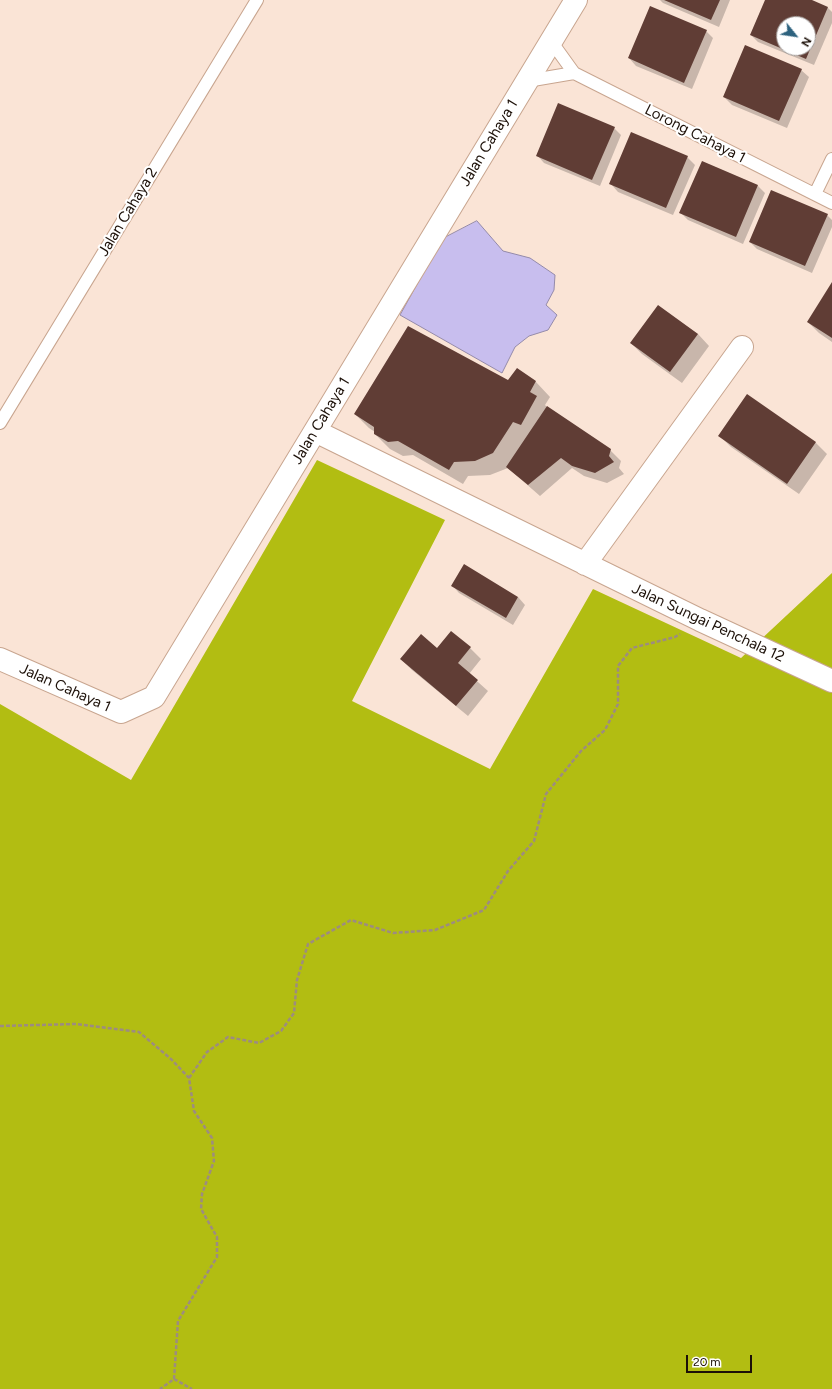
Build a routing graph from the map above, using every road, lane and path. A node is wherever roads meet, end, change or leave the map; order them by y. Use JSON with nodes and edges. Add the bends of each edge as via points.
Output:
{"nodes":[{"id":1,"x":257,"y":0,"type":"edge"},
{"id":2,"x":576,"y":0,"type":"edge"},
{"id":3,"x":551,"y":42,"type":"junction"},
{"id":4,"x":574,"y":73,"type":"junction"},
{"id":5,"x":526,"y":81,"type":"junction"},
{"id":6,"x":832,"y":159,"type":"edge"},
{"id":7,"x":816,"y":194,"type":"junction"},
{"id":8,"x":832,"y":203,"type":"edge"},
{"id":9,"x":742,"y":347,"type":"dead end"},
{"id":10,"x":0,"y":423,"type":"edge"},
{"id":11,"x":315,"y":431,"type":"junction"},
{"id":12,"x":585,"y":564,"type":"junction"},
{"id":13,"x":700,"y":620,"type":"junction"},
{"id":14,"x":0,"y":659,"type":"edge"},
{"id":15,"x":832,"y":681,"type":"edge"},
{"id":16,"x":0,"y":1026,"type":"edge"},
{"id":17,"x":189,"y":1078,"type":"junction"},
{"id":18,"x":174,"y":1379,"type":"junction"},
{"id":19,"x":160,"y":1389,"type":"edge"},
{"id":20,"x":192,"y":1389,"type":"edge"}],
"edges":[{"from":1,"to":10,"type":"lane","name":"Jalan Cahaya 2"},
{"from":2,"to":3,"type":"street","name":"Jalan Cahaya 1"},
{"from":3,"to":4,"type":"lane","name":"Lorong Cahaya 1"},
{"from":3,"to":5,"type":"street","name":"Jalan Cahaya 1"},
{"from":4,"to":5,"type":"lane"},
{"from":4,"to":7,"type":"lane","name":"Lorong Cahaya 1"},
{"from":5,"to":11,"type":"street","name":"Jalan Cahaya 1"},
{"from":6,"to":7,"type":"lane"},
{"from":7,"to":8,"type":"lane","name":"Lorong Cahaya 1"},
{"from":9,"to":12,"type":"street"},
{"from":11,"to":12,"type":"street","name":"Jalan Sungai Penchala 12"},
{"from":11,"to":14,"type":"street","name":"Jalan Cahaya 1","via":[[154,697],[121,712]]},
{"from":12,"to":13,"type":"street","name":"Jalan Sungai Penchala 12"},
{"from":13,"to":15,"type":"street","name":"Jalan Sungai Penchala 12"},
{"from":13,"to":17,"type":"path","via":[[674,637],[632,648],[618,666],[618,704],[605,730],[581,752],[546,794],[534,841],[508,871],[484,910],[435,930],[393,932],[351,920],[308,944],[297,980],[294,1013],[281,1031],[259,1043],[228,1037],[207,1052]]},
{"from":16,"to":17,"type":"path","via":[[76,1024],[139,1032]]},
{"from":17,"to":18,"type":"path","via":[[194,1111],[212,1138],[214,1161],[202,1194],[201,1209],[217,1237],[217,1257],[178,1321]]},
{"from":18,"to":19,"type":"path"},
{"from":18,"to":20,"type":"path"}]}
